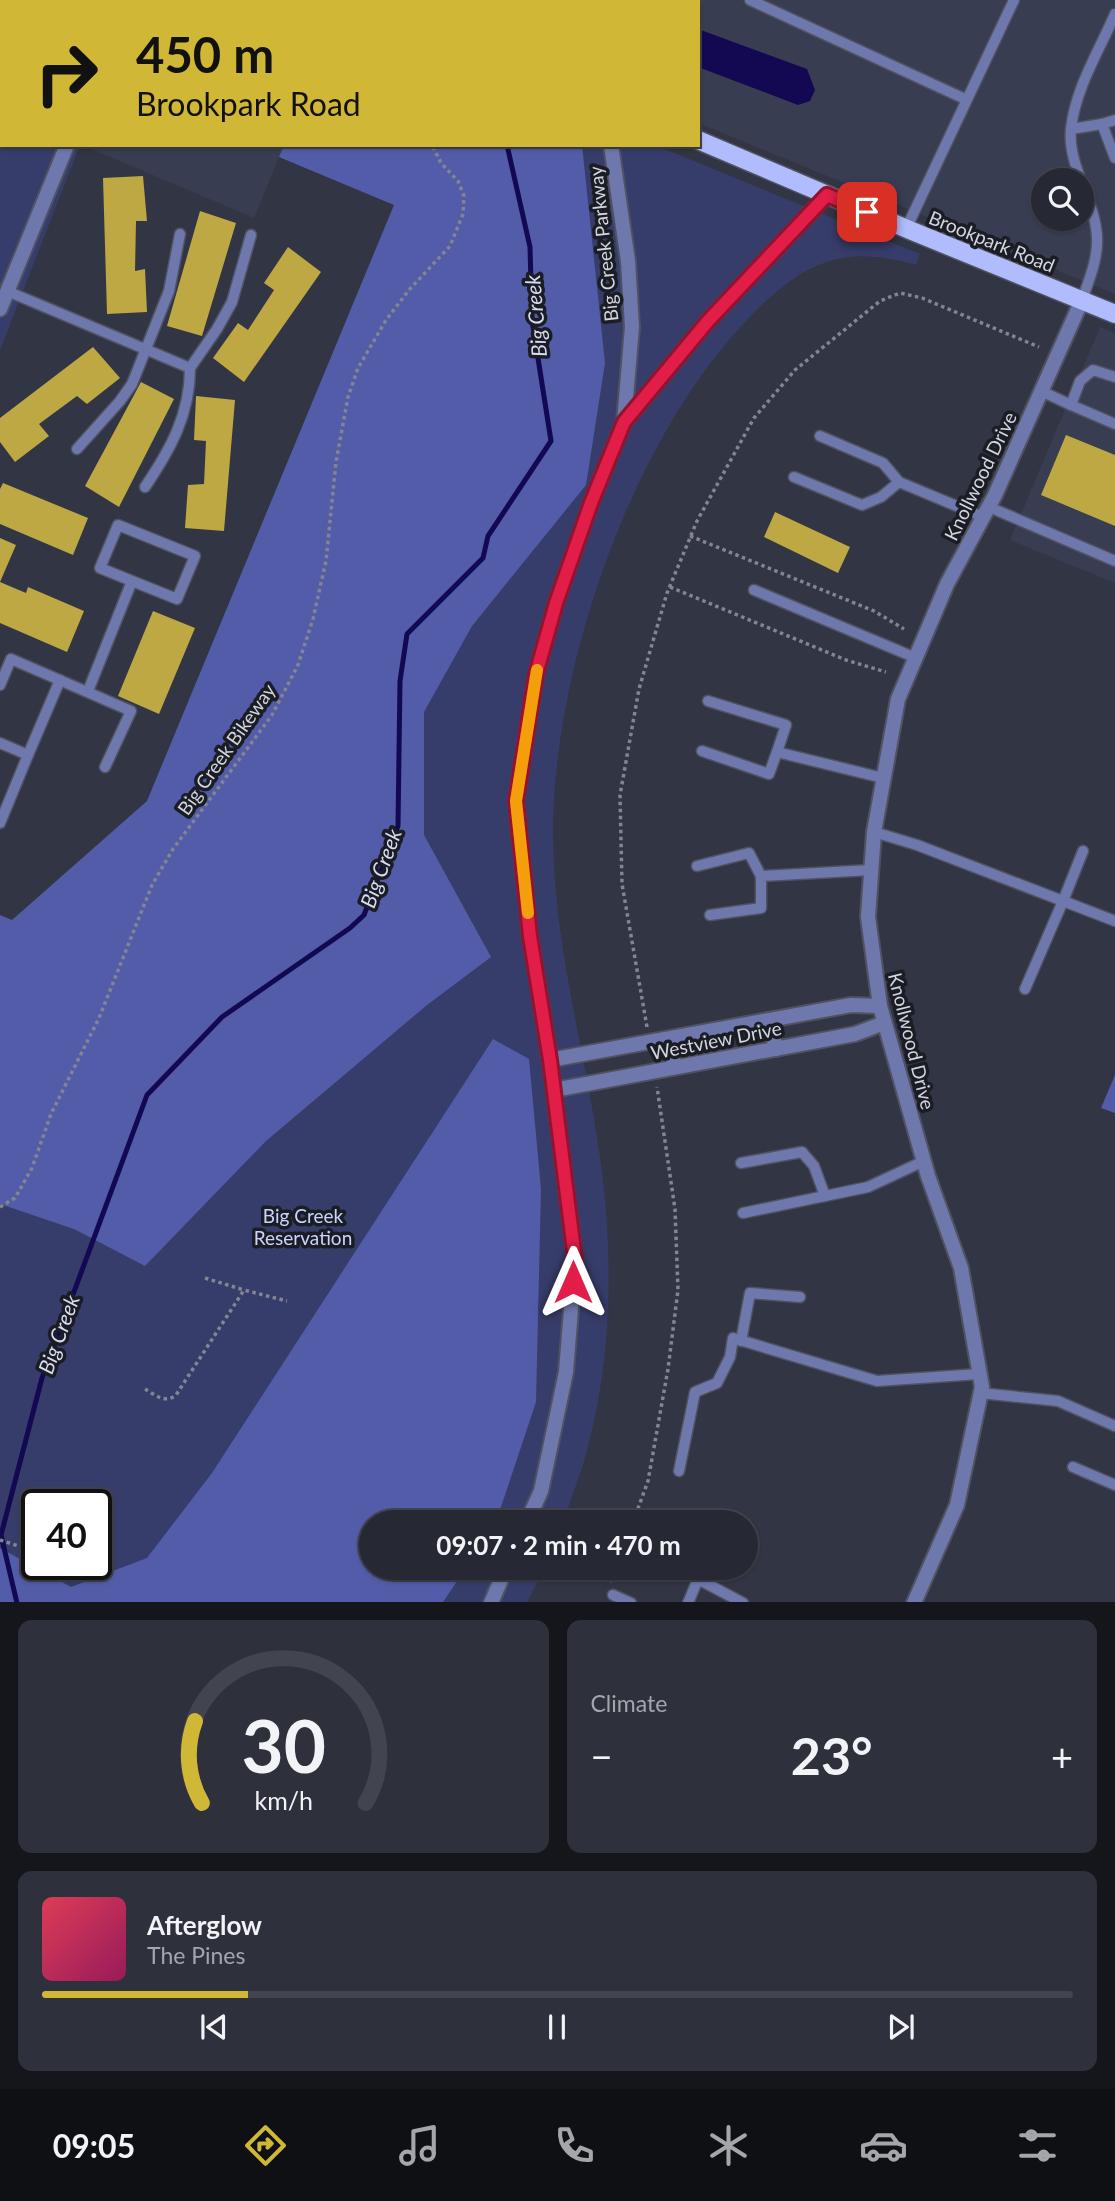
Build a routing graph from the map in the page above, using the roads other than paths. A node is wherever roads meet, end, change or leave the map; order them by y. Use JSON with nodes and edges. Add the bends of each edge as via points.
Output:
{"nodes":[{"id":1,"x":750,"y":0,"type":"edge"},
{"id":2,"x":1014,"y":0,"type":"edge"},
{"id":3,"x":1114,"y":20,"type":"edge"},
{"id":4,"x":965,"y":99,"type":"junction"},
{"id":5,"x":1115,"y":120,"type":"edge"},
{"id":6,"x":1102,"y":124,"type":"junction"},
{"id":7,"x":1071,"y":129,"type":"junction"},
{"id":8,"x":700,"y":141,"type":"edge"},
{"id":9,"x":66,"y":147,"type":"edge"},
{"id":10,"x":611,"y":147,"type":"edge"},
{"id":11,"x":1115,"y":158,"type":"edge"},
{"id":12,"x":827,"y":195,"type":"junction"},
{"id":13,"x":906,"y":229,"type":"junction"},
{"id":14,"x":180,"y":234,"type":"dead end"},
{"id":15,"x":251,"y":235,"type":"dead end"},
{"id":16,"x":7,"y":291,"type":"junction"},
{"id":17,"x":1082,"y":300,"type":"junction"},
{"id":18,"x":0,"y":309,"type":"edge"},
{"id":19,"x":1115,"y":314,"type":"edge"},
{"id":20,"x":146,"y":349,"type":"junction"},
{"id":21,"x":190,"y":368,"type":"junction"},
{"id":22,"x":1115,"y":377,"type":"edge"},
{"id":23,"x":1041,"y":391,"type":"junction"},
{"id":24,"x":1071,"y":405,"type":"junction"},
{"id":25,"x":624,"y":422,"type":"junction"},
{"id":26,"x":1115,"y":424,"type":"edge"},
{"id":27,"x":820,"y":436,"type":"dead end"},
{"id":28,"x":77,"y":449,"type":"dead end"},
{"id":29,"x":794,"y":477,"type":"dead end"},
{"id":30,"x":899,"y":482,"type":"junction"},
{"id":31,"x":145,"y":487,"type":"dead end"},
{"id":32,"x":986,"y":512,"type":"junction"},
{"id":33,"x":1115,"y":561,"type":"edge"},
{"id":34,"x":132,"y":581,"type":"junction"},
{"id":35,"x":754,"y":590,"type":"dead end"},
{"id":36,"x":916,"y":658,"type":"junction"},
{"id":37,"x":60,"y":680,"type":"junction"},
{"id":38,"x":0,"y":685,"type":"edge"},
{"id":39,"x":88,"y":691,"type":"junction"},
{"id":40,"x":708,"y":701,"type":"dead end"},
{"id":41,"x":0,"y":743,"type":"edge"},
{"id":42,"x":702,"y":751,"type":"dead end"},
{"id":43,"x":777,"y":752,"type":"junction"},
{"id":44,"x":28,"y":755,"type":"junction"},
{"id":45,"x":105,"y":767,"type":"dead end"},
{"id":46,"x":883,"y":779,"type":"junction"},
{"id":47,"x":0,"y":823,"type":"edge"},
{"id":48,"x":874,"y":832,"type":"junction"},
{"id":49,"x":1083,"y":851,"type":"dead end"},
{"id":50,"x":697,"y":866,"type":"dead end"},
{"id":51,"x":871,"y":870,"type":"junction"},
{"id":52,"x":761,"y":876,"type":"junction"},
{"id":53,"x":1063,"y":901,"type":"junction"},
{"id":54,"x":710,"y":915,"type":"dead end"},
{"id":55,"x":1115,"y":921,"type":"edge"},
{"id":56,"x":1025,"y":989,"type":"dead end"},
{"id":57,"x":880,"y":1006,"type":"junction"},
{"id":58,"x":769,"y":1020,"type":"junction"},
{"id":59,"x":884,"y":1024,"type":"junction"},
{"id":60,"x":667,"y":1039,"type":"junction"},
{"id":61,"x":776,"y":1049,"type":"junction"},
{"id":62,"x":550,"y":1060,"type":"junction"},
{"id":63,"x":675,"y":1067,"type":"junction"},
{"id":64,"x":554,"y":1090,"type":"junction"},
{"id":65,"x":924,"y":1161,"type":"junction"},
{"id":66,"x":741,"y":1163,"type":"dead end"},
{"id":67,"x":825,"y":1196,"type":"junction"},
{"id":68,"x":743,"y":1213,"type":"dead end"},
{"id":69,"x":800,"y":1297,"type":"dead end"},
{"id":70,"x":741,"y":1341,"type":"junction"},
{"id":71,"x":979,"y":1374,"type":"junction"},
{"id":72,"x":981,"y":1393,"type":"junction"},
{"id":73,"x":1115,"y":1426,"type":"edge"},
{"id":74,"x":1073,"y":1467,"type":"dead end"},
{"id":75,"x":679,"y":1471,"type":"dead end"},
{"id":76,"x":1115,"y":1485,"type":"edge"},
{"id":77,"x":532,"y":1510,"type":"edge"},
{"id":78,"x":501,"y":1580,"type":"edge"},
{"id":79,"x":613,"y":1595,"type":"dead end"},
{"id":80,"x":491,"y":1602,"type":"edge"},
{"id":81,"x":631,"y":1602,"type":"edge"},
{"id":82,"x":688,"y":1602,"type":"edge"},
{"id":83,"x":743,"y":1602,"type":"edge"},
{"id":84,"x":914,"y":1602,"type":"edge"}],
"edges":[{"from":1,"to":4,"type":"lane"},
{"from":2,"to":4,"type":"lane"},
{"from":3,"to":7,"type":"lane","via":[[1079,93]]},
{"from":4,"to":13,"type":"lane"},
{"from":5,"to":6,"type":"lane"},
{"from":6,"to":7,"type":"lane"},
{"from":6,"to":11,"type":"lane"},
{"from":7,"to":17,"type":"lane","via":[[1097,238]]},
{"from":8,"to":12,"type":"main road","name":"Brookpark Road"},
{"from":9,"to":16,"type":"street"},
{"from":10,"to":25,"type":"street","name":"Big Creek Parkway","via":[[628,261],[632,327]]},
{"from":12,"to":13,"type":"main road","name":"Brookpark Road"},
{"from":12,"to":25,"type":"street","name":"Big Creek Parkway","via":[[708,321]]},
{"from":13,"to":17,"type":"main road","name":"Brookpark Road"},
{"from":14,"to":20,"type":"lane","via":[[169,291]]},
{"from":15,"to":21,"type":"lane","via":[[232,302]]},
{"from":16,"to":18,"type":"street"},
{"from":16,"to":20,"type":"lane"},
{"from":17,"to":19,"type":"main road","name":"Brookpark Road"},
{"from":17,"to":23,"type":"street","name":"Knollwood Drive"},
{"from":20,"to":21,"type":"lane"},
{"from":20,"to":28,"type":"lane","via":[[132,384]]},
{"from":21,"to":31,"type":"lane","via":[[177,436]]},
{"from":22,"to":24,"type":"lane","via":[[1093,370],[1080,381]]},
{"from":23,"to":24,"type":"lane"},
{"from":23,"to":32,"type":"street","name":"Knollwood Drive"},
{"from":24,"to":26,"type":"lane"},
{"from":25,"to":62,"type":"street","name":"Big Creek Parkway","via":[[556,603],[536,674],[516,801],[530,936]]},
{"from":27,"to":30,"type":"lane","via":[[883,463]]},
{"from":29,"to":30,"type":"lane","via":[[862,505]]},
{"from":30,"to":32,"type":"lane"},
{"from":32,"to":33,"type":"lane"},
{"from":32,"to":36,"type":"street","name":"Knollwood Drive","via":[[947,584]]},
{"from":34,"to":34,"type":"lane","via":[[100,568],[118,525],[195,556],[177,599]]},
{"from":34,"to":39,"type":"lane"},
{"from":35,"to":36,"type":"lane"},
{"from":36,"to":46,"type":"street","name":"Knollwood Drive","via":[[898,699]]},
{"from":37,"to":38,"type":"lane","via":[[10,659]]},
{"from":37,"to":39,"type":"lane"},
{"from":37,"to":44,"type":"lane"},
{"from":39,"to":45,"type":"lane","via":[[131,711]]},
{"from":40,"to":43,"type":"lane","via":[[786,725]]},
{"from":41,"to":44,"type":"lane"},
{"from":42,"to":43,"type":"lane","via":[[769,774]]},
{"from":43,"to":46,"type":"lane"},
{"from":44,"to":47,"type":"lane"},
{"from":46,"to":48,"type":"street","name":"Knollwood Drive"},
{"from":48,"to":51,"type":"street","name":"Knollwood Drive"},
{"from":48,"to":53,"type":"lane"},
{"from":49,"to":53,"type":"lane"},
{"from":50,"to":52,"type":"lane","via":[[749,853]]},
{"from":51,"to":52,"type":"lane"},
{"from":51,"to":57,"type":"street","name":"Knollwood Drive","via":[[868,917]]},
{"from":52,"to":54,"type":"lane","via":[[761,908]]},
{"from":53,"to":55,"type":"lane"},
{"from":53,"to":56,"type":"lane"},
{"from":57,"to":58,"type":"street","name":"Westview Drive","via":[[851,1004]]},
{"from":57,"to":59,"type":"street","name":"Knollwood Drive"},
{"from":58,"to":60,"type":"street","name":"Westview Drive"},
{"from":58,"to":61,"type":"street"},
{"from":59,"to":61,"type":"street","name":"Westview Drive"},
{"from":59,"to":65,"type":"street","name":"Knollwood Drive"},
{"from":60,"to":62,"type":"street","name":"Westview Drive"},
{"from":60,"to":63,"type":"street"},
{"from":61,"to":63,"type":"street","name":"Westview Drive"},
{"from":62,"to":64,"type":"street","name":"Big Creek Parkway"},
{"from":63,"to":64,"type":"street","name":"Westview Drive"},
{"from":64,"to":77,"type":"street","name":"Big Creek Parkway","via":[[575,1259],[566,1372],[541,1491]]},
{"from":65,"to":67,"type":"lane","via":[[868,1187]]},
{"from":65,"to":71,"type":"street","name":"Knollwood Drive","via":[[961,1268]]},
{"from":66,"to":67,"type":"lane","via":[[802,1152],[814,1166]]},
{"from":67,"to":68,"type":"lane"},
{"from":69,"to":70,"type":"lane","via":[[750,1293]]},
{"from":70,"to":71,"type":"lane","via":[[877,1381]]},
{"from":70,"to":75,"type":"lane","via":[[733,1338],[730,1357],[717,1383],[695,1392]]},
{"from":71,"to":72,"type":"street","name":"Knollwood Drive"},
{"from":72,"to":73,"type":"lane","via":[[1058,1401]]},
{"from":72,"to":84,"type":"street","name":"Knollwood Drive","via":[[957,1505]]},
{"from":74,"to":76,"type":"lane"},
{"from":78,"to":80,"type":"street"},
{"from":79,"to":81,"type":"lane"},
{"from":82,"to":83,"type":"lane","via":[[698,1578]]}]}
